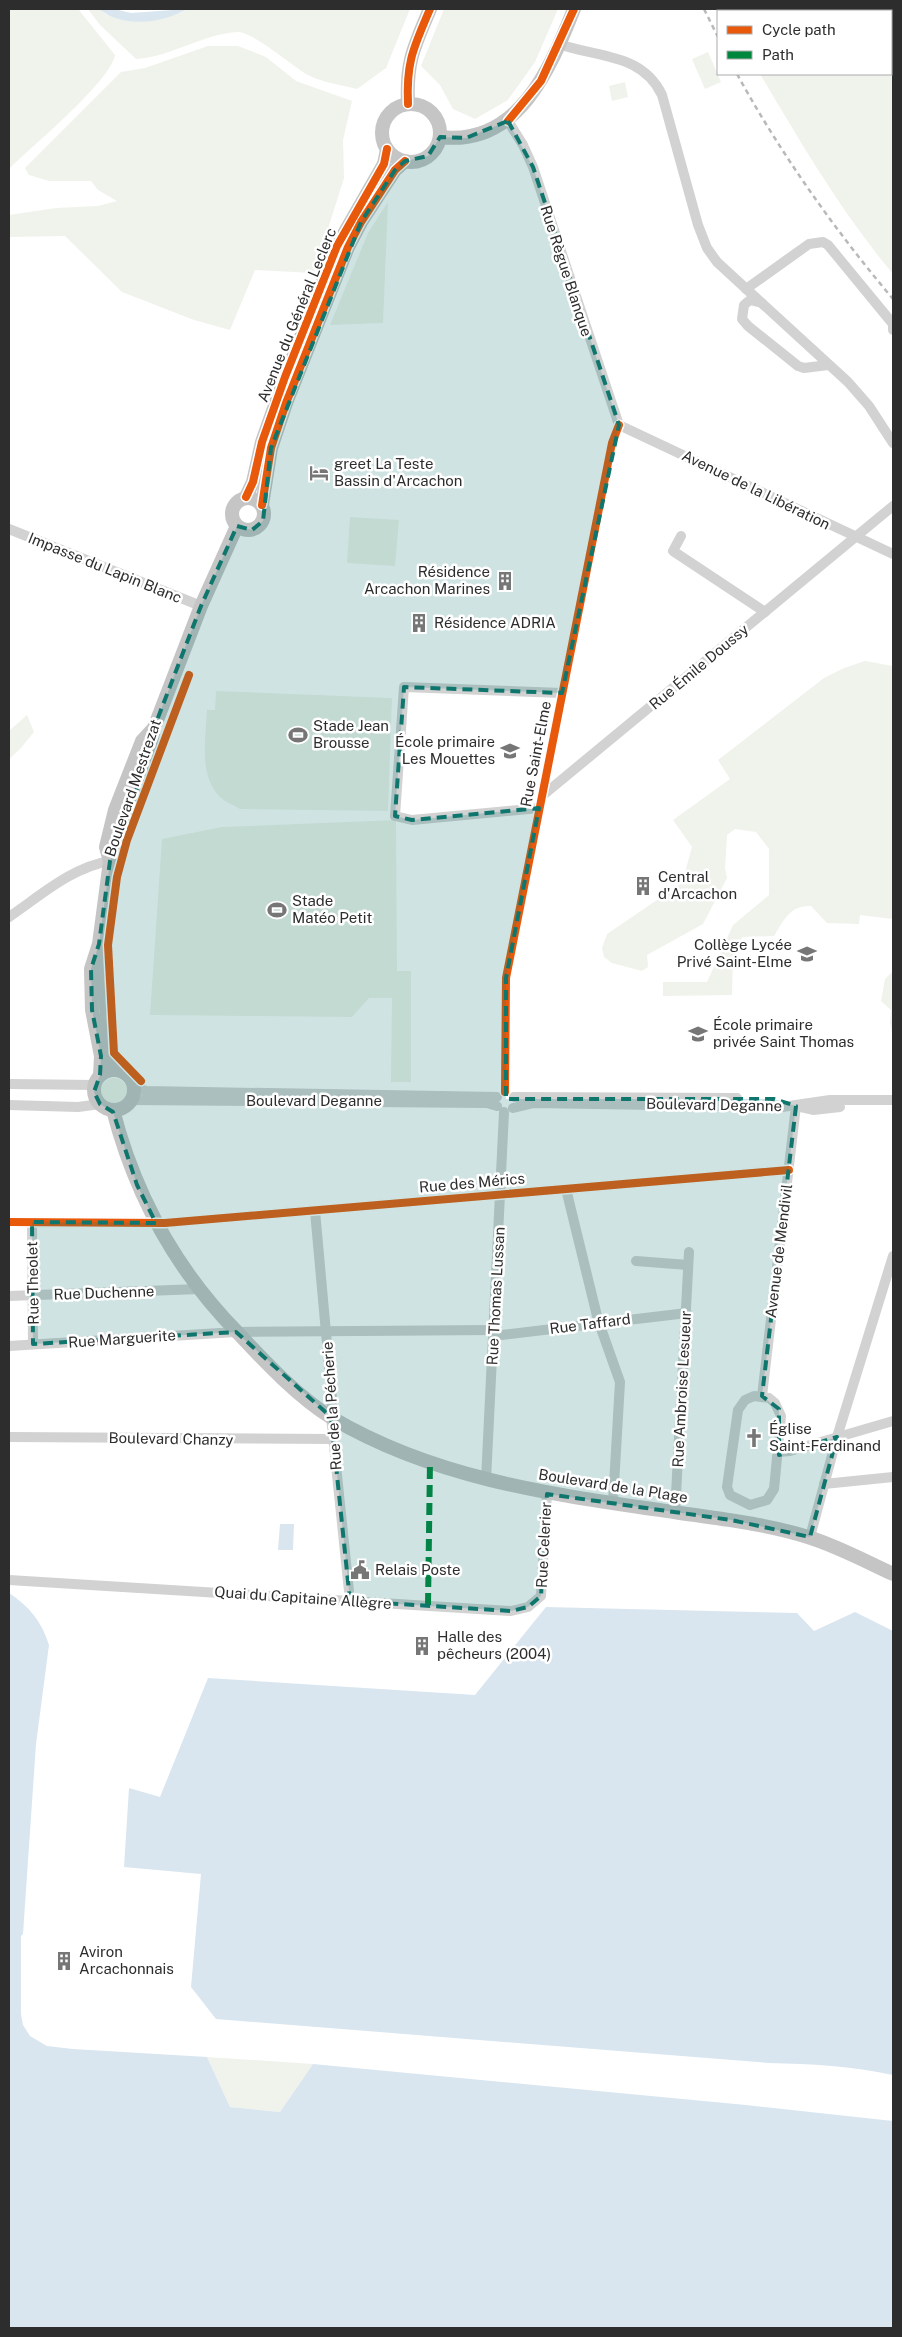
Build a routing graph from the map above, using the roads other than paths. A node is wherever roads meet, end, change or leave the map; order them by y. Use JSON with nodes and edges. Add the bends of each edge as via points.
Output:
{"nodes":[{"id":1,"x":430,"y":9,"type":"edge"},
{"id":2,"x":574,"y":9,"type":"edge"},
{"id":3,"x":559,"y":44,"type":"junction"},
{"id":4,"x":408,"y":104,"type":"junction"},
{"id":5,"x":508,"y":121,"type":"junction"},
{"id":6,"x":440,"y":136,"type":"junction"},
{"id":7,"x":388,"y":149,"type":"junction"},
{"id":8,"x":405,"y":161,"type":"junction"},
{"id":9,"x":746,"y":289,"type":"junction"},
{"id":10,"x":762,"y":303,"type":"junction"},
{"id":11,"x":893,"y":330,"type":"edge"},
{"id":12,"x":828,"y":365,"type":"junction"},
{"id":13,"x":618,"y":425,"type":"junction"},
{"id":14,"x":893,"y":442,"type":"edge"},
{"id":15,"x":246,"y":497,"type":"junction"},
{"id":16,"x":262,"y":504,"type":"junction"},
{"id":17,"x":893,"y":506,"type":"edge"},
{"id":18,"x":238,"y":526,"type":"junction"},
{"id":19,"x":9,"y":529,"type":"edge"},
{"id":20,"x":681,"y":536,"type":"dead end"},
{"id":21,"x":856,"y":537,"type":"junction"},
{"id":22,"x":893,"y":554,"type":"edge"},
{"id":23,"x":202,"y":606,"type":"junction"},
{"id":24,"x":765,"y":612,"type":"junction"},
{"id":25,"x":562,"y":693,"type":"junction"},
{"id":26,"x":542,"y":796,"type":"junction"},
{"id":27,"x":539,"y":808,"type":"junction"},
{"id":28,"x":110,"y":861,"type":"junction"},
{"id":29,"x":9,"y":917,"type":"edge"},
{"id":30,"x":99,"y":944,"type":"junction"},
{"id":31,"x":116,"y":1070,"type":"junction"},
{"id":32,"x":98,"y":1080,"type":"junction"},
{"id":33,"x":9,"y":1084,"type":"edge"},
{"id":34,"x":133,"y":1093,"type":"junction"},
{"id":35,"x":893,"y":1100,"type":"edge"},
{"id":36,"x":505,"y":1102,"type":"junction"},
{"id":37,"x":100,"y":1104,"type":"junction"},
{"id":38,"x":9,"y":1105,"type":"edge"},
{"id":39,"x":796,"y":1106,"type":"junction"},
{"id":40,"x":893,"y":1107,"type":"edge"},
{"id":41,"x":113,"y":1110,"type":"junction"},
{"id":42,"x":790,"y":1170,"type":"junction"},
{"id":43,"x":566,"y":1188,"type":"junction"},
{"id":44,"x":501,"y":1194,"type":"junction"},
{"id":45,"x":315,"y":1211,"type":"junction"},
{"id":46,"x":9,"y":1222,"type":"edge"},
{"id":47,"x":32,"y":1222,"type":"junction"},
{"id":48,"x":156,"y":1223,"type":"junction"},
{"id":49,"x":689,"y":1252,"type":"dead end"},
{"id":50,"x":893,"y":1256,"type":"edge"},
{"id":51,"x":636,"y":1261,"type":"dead end"},
{"id":52,"x":688,"y":1265,"type":"junction"},
{"id":53,"x":200,"y":1289,"type":"junction"},
{"id":54,"x":9,"y":1296,"type":"edge"},
{"id":55,"x":33,"y":1296,"type":"junction"},
{"id":56,"x":687,"y":1313,"type":"junction"},
{"id":57,"x":600,"y":1323,"type":"junction"},
{"id":58,"x":326,"y":1330,"type":"junction"},
{"id":59,"x":236,"y":1332,"type":"junction"},
{"id":60,"x":494,"y":1333,"type":"junction"},
{"id":61,"x":34,"y":1344,"type":"junction"},
{"id":62,"x":9,"y":1346,"type":"edge"},
{"id":63,"x":762,"y":1396,"type":"junction"},
{"id":64,"x":331,"y":1417,"type":"junction"},
{"id":65,"x":893,"y":1420,"type":"edge"},
{"id":66,"x":9,"y":1437,"type":"edge"},
{"id":67,"x":838,"y":1437,"type":"junction"},
{"id":68,"x":333,"y":1439,"type":"junction"},
{"id":69,"x":779,"y":1452,"type":"junction"},
{"id":70,"x":893,"y":1477,"type":"edge"},
{"id":71,"x":486,"y":1480,"type":"junction"},
{"id":72,"x":824,"y":1484,"type":"junction"},
{"id":73,"x":547,"y":1493,"type":"junction"},
{"id":74,"x":613,"y":1502,"type":"junction"},
{"id":75,"x":750,"y":1505,"type":"junction"},
{"id":76,"x":675,"y":1513,"type":"junction"},
{"id":77,"x":748,"y":1523,"type":"junction"},
{"id":78,"x":810,"y":1537,"type":"junction"},
{"id":79,"x":893,"y":1574,"type":"edge"},
{"id":80,"x":9,"y":1580,"type":"edge"},
{"id":81,"x":541,"y":1596,"type":"joint"},
{"id":82,"x":350,"y":1601,"type":"junction"}],
"edges":[{"from":1,"to":4,"type":"main road","via":[[410,57]]},
{"from":2,"to":3,"type":"main road"},
{"from":3,"to":5,"type":"main road","via":[[541,81]]},
{"from":3,"to":9,"type":"street","via":[[624,61],[652,77],[662,95],[701,236],[718,262]]},
{"from":4,"to":6,"type":"main road","via":[[417,104],[432,112]]},
{"from":4,"to":7,"type":"main road","via":[[399,107],[385,121],[384,140]]},
{"from":5,"to":6,"type":"main road","via":[[494,130],[466,138]]},
{"from":5,"to":13,"type":"street","name":"Rue Règue Blanque","via":[[533,167]]},
{"from":6,"to":8,"type":"main road","via":[[434,151],[428,156],[413,162]]},
{"from":7,"to":8,"type":"main road"},
{"from":7,"to":15,"type":"main road","name":"Avenue du Général Leclerc","via":[[384,164],[337,246],[285,378]]},
{"from":8,"to":16,"type":"main road","name":"Avenue du Général Leclerc","via":[[394,170],[360,222],[348,247],[286,403],[271,448]]},
{"from":9,"to":10,"type":"street"},
{"from":9,"to":11,"type":"street","via":[[809,244],[823,242],[893,324]]},
{"from":10,"to":12,"type":"street"},
{"from":10,"to":12,"type":"street","via":[[750,300],[744,305],[742,319],[748,326],[798,366]]},
{"from":12,"to":14,"type":"street","via":[[869,406]]},
{"from":13,"to":21,"type":"street","name":"Avenue de la Libération"},
{"from":13,"to":25,"type":"street","name":"Rue Saint-Elme"},
{"from":15,"to":16,"type":"main road"},
{"from":15,"to":18,"type":"main road","via":[[236,502],[232,512]]},
{"from":16,"to":18,"type":"main road","via":[[264,515],[260,525],[247,530]]},
{"from":17,"to":21,"type":"street","name":"Rue Émile Doussy"},
{"from":18,"to":23,"type":"main road"},
{"from":19,"to":23,"type":"street","name":"Impasse du Lapin Blanc"},
{"from":20,"to":24,"type":"street","via":[[673,551]]},
{"from":21,"to":22,"type":"street","name":"Avenue de la Libération"},
{"from":21,"to":24,"type":"street","name":"Rue Émile Doussy"},
{"from":23,"to":28,"type":"main road","name":"Boulevard Mestrezat","via":[[154,728],[147,761]]},
{"from":24,"to":26,"type":"street","name":"Rue Émile Doussy"},
{"from":25,"to":26,"type":"street","name":"Rue Saint-Elme"},
{"from":25,"to":27,"type":"street","via":[[404,688],[395,816],[412,820]]},
{"from":26,"to":27,"type":"street","name":"Rue Saint-Elme"},
{"from":27,"to":36,"type":"street","name":"Rue Saint-Elme","via":[[506,978]]},
{"from":28,"to":29,"type":"street","via":[[94,864],[62,881]]},
{"from":28,"to":30,"type":"main road","name":"Boulevard Mestrezat"},
{"from":30,"to":31,"type":"main road","name":"Boulevard Mestrezat","via":[[104,969],[105,1008]]},
{"from":30,"to":32,"type":"main road","name":"Boulevard Mestrezat","via":[[91,969],[92,1010],[100,1056]]},
{"from":31,"to":32,"type":"main road","via":[[105,1072]]},
{"from":31,"to":34,"type":"main road","via":[[129,1077]]},
{"from":32,"to":33,"type":"street"},
{"from":32,"to":37,"type":"main road","via":[[94,1092]]},
{"from":34,"to":36,"type":"street","name":"Boulevard Deganne"},
{"from":34,"to":41,"type":"main road","via":[[124,1108]]},
{"from":35,"to":39,"type":"street","name":"Boulevard Deganne","via":[[830,1100]]},
{"from":36,"to":39,"type":"street","name":"Boulevard Deganne","via":[[774,1098]]},
{"from":36,"to":44,"type":"street","name":"Rue Thomas Lussan"},
{"from":37,"to":38,"type":"street","via":[[78,1107]]},
{"from":37,"to":41,"type":"main road"},
{"from":39,"to":40,"type":"street","name":"Boulevard Deganne","via":[[813,1110],[833,1106]]},
{"from":39,"to":42,"type":"street","name":"Avenue de Mendivil"},
{"from":41,"to":48,"type":"main road","via":[[137,1185]]},
{"from":42,"to":43,"type":"street","name":"Rue des Mérics"},
{"from":42,"to":63,"type":"street","name":"Avenue de Mendivil"},
{"from":43,"to":44,"type":"street","name":"Rue des Mérics"},
{"from":43,"to":57,"type":"street"},
{"from":44,"to":45,"type":"street","name":"Rue des Mérics"},
{"from":44,"to":60,"type":"street","name":"Rue Thomas Lussan"},
{"from":45,"to":48,"type":"street","name":"Rue des Mérics"},
{"from":45,"to":58,"type":"street","name":"Rue de la Pécherie"},
{"from":46,"to":47,"type":"street","name":"Rue des Mérics"},
{"from":47,"to":48,"type":"street","name":"Rue des Mérics"},
{"from":47,"to":55,"type":"street","name":"Rue Theolet"},
{"from":48,"to":53,"type":"main road"},
{"from":49,"to":52,"type":"street","name":"Rue Ambroise Lesueur"},
{"from":50,"to":67,"type":"street"},
{"from":51,"to":52,"type":"street"},
{"from":52,"to":56,"type":"street","name":"Rue Ambroise Lesueur"},
{"from":53,"to":55,"type":"street","name":"Rue Duchenne"},
{"from":53,"to":59,"type":"main road"},
{"from":54,"to":55,"type":"street","name":"Rue Duchenne"},
{"from":55,"to":61,"type":"street","name":"Rue Theolet"},
{"from":56,"to":57,"type":"street","name":"Rue Taffard"},
{"from":56,"to":76,"type":"street","name":"Rue Ambroise Lesueur"},
{"from":57,"to":60,"type":"street","name":"Rue Taffard"},
{"from":57,"to":74,"type":"street","via":[[620,1382]]},
{"from":58,"to":59,"type":"street","name":"Rue Marguerite"},
{"from":58,"to":60,"type":"street","name":"Rue Taffard"},
{"from":58,"to":64,"type":"street","name":"Rue de la Pécherie"},
{"from":59,"to":61,"type":"street","name":"Rue Marguerite"},
{"from":59,"to":64,"type":"main road","via":[[287,1381]]},
{"from":60,"to":71,"type":"street","name":"Rue Thomas Lussan"},
{"from":61,"to":62,"type":"street","name":"Rue Marguerite"},
{"from":63,"to":69,"type":"street","via":[[779,1409]]},
{"from":63,"to":75,"type":"street","via":[[745,1400],[738,1410],[727,1487],[730,1495]]},
{"from":64,"to":68,"type":"street","name":"Rue de la Pécherie"},
{"from":64,"to":71,"type":"main road","name":"Boulevard de la Plage","via":[[380,1443],[460,1474]]},
{"from":65,"to":67,"type":"street"},
{"from":66,"to":68,"type":"street","name":"Boulevard Chanzy"},
{"from":67,"to":69,"type":"street"},
{"from":67,"to":72,"type":"street"},
{"from":68,"to":82,"type":"street","name":"Rue de la Pécherie"},
{"from":69,"to":75,"type":"street","via":[[774,1489],[767,1500]]},
{"from":70,"to":72,"type":"street"},
{"from":71,"to":73,"type":"main road","name":"Boulevard de la Plage"},
{"from":72,"to":78,"type":"street"},
{"from":73,"to":74,"type":"main road","name":"Boulevard de la Plage"},
{"from":73,"to":81,"type":"street","name":"Rue Celerier"},
{"from":74,"to":76,"type":"main road","name":"Boulevard de la Plage"},
{"from":75,"to":77,"type":"street"},
{"from":76,"to":77,"type":"main road","name":"Boulevard de la Plage"},
{"from":77,"to":78,"type":"main road","name":"Boulevard de la Plage"},
{"from":78,"to":79,"type":"main road","name":"Boulevard de la Plage"},
{"from":80,"to":82,"type":"street","name":"Quai du Capitaine Allègre"},
{"from":81,"to":82,"type":"street","name":"Quai du Capitaine Allègre","via":[[528,1607],[511,1611]]}]}
